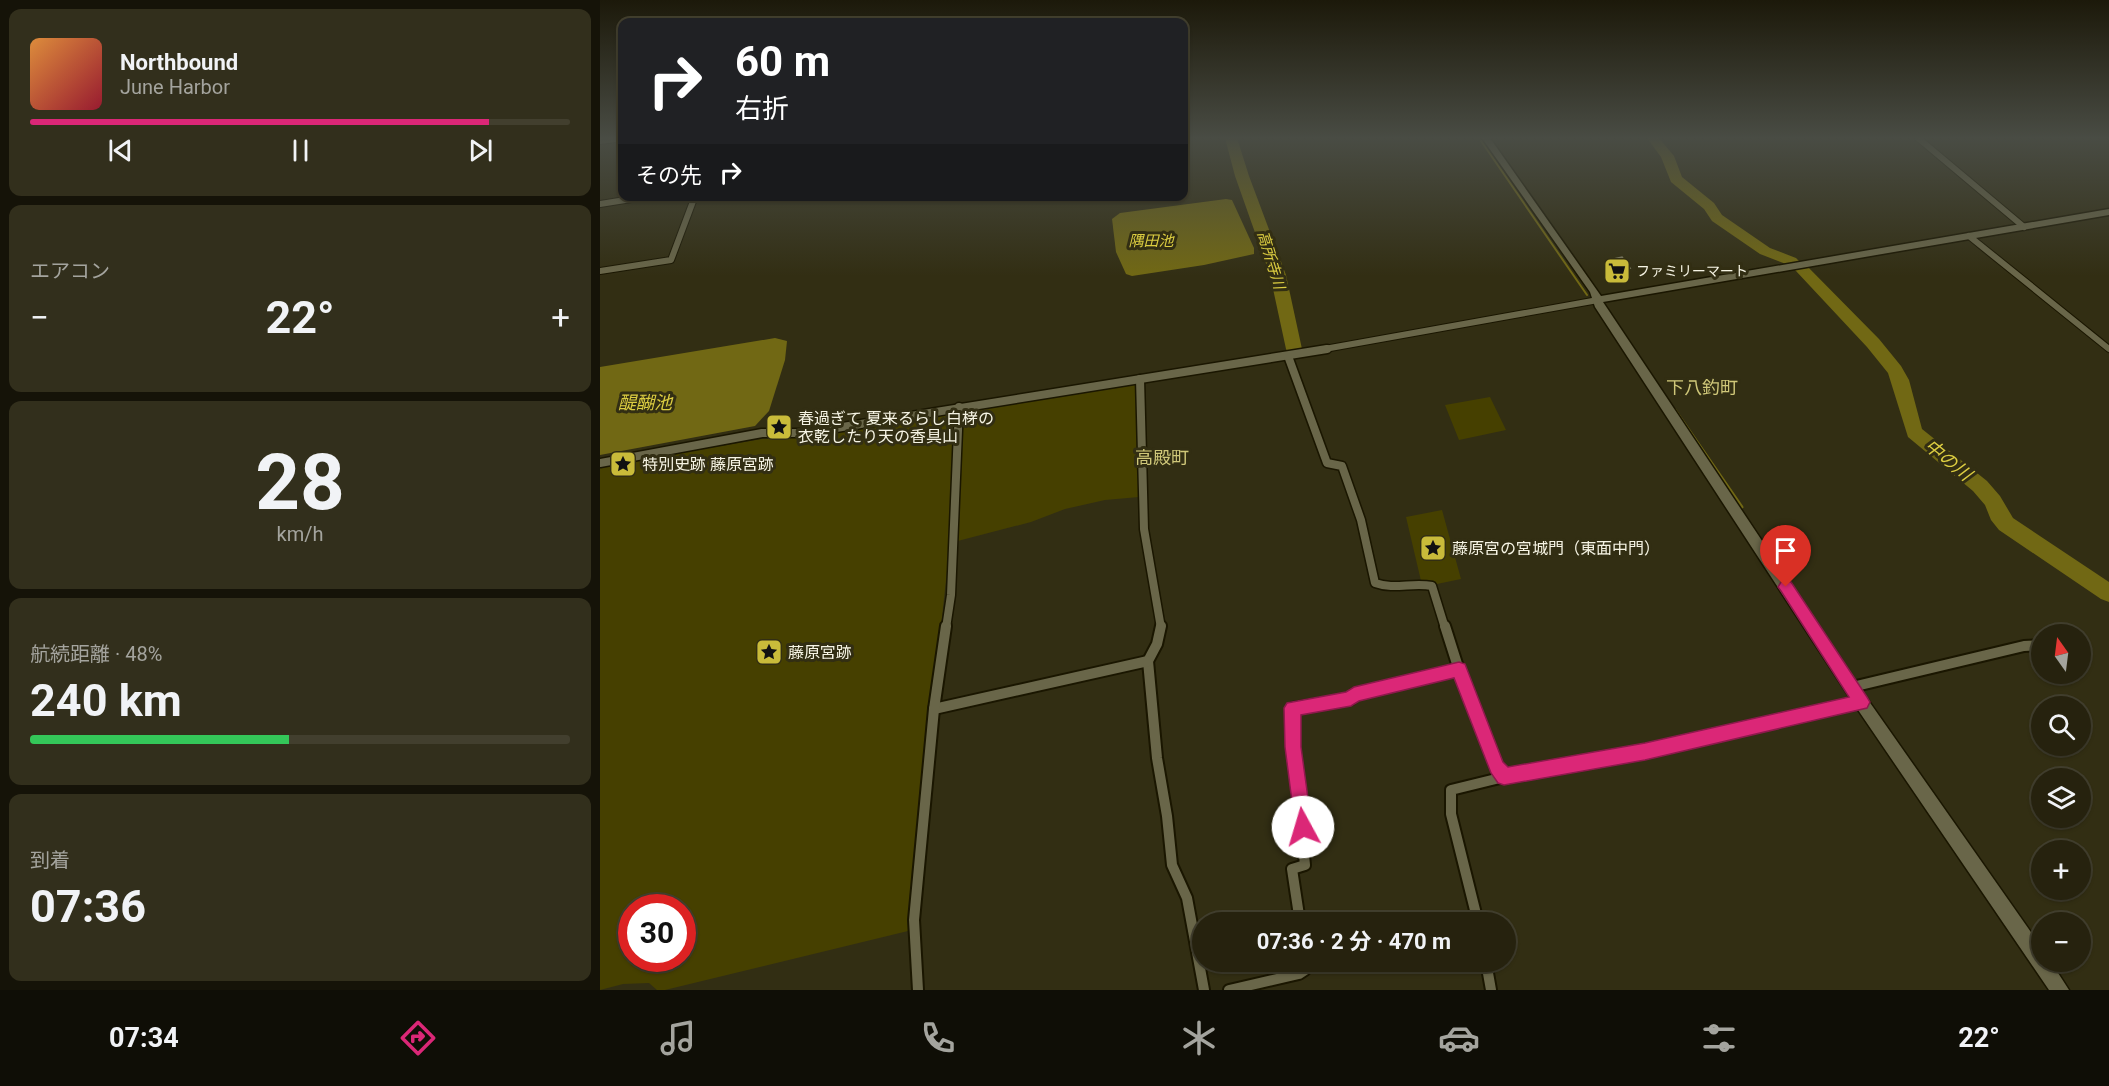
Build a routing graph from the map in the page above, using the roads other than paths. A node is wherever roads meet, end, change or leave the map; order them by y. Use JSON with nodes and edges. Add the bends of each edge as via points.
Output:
{"nodes":[{"id":1,"x":1519,"y":184,"type":"edge"},
{"id":2,"x":1973,"y":184,"type":"edge"},
{"id":3,"x":619,"y":201,"type":"edge"},
{"id":4,"x":693,"y":201,"type":"edge"},
{"id":5,"x":600,"y":204,"type":"edge"},
{"id":6,"x":2109,"y":212,"type":"edge"},
{"id":7,"x":2024,"y":227,"type":"junction"},
{"id":8,"x":1969,"y":236,"type":"junction"},
{"id":9,"x":600,"y":271,"type":"edge"},
{"id":10,"x":1598,"y":300,"type":"junction"},
{"id":11,"x":2109,"y":349,"type":"edge"},
{"id":12,"x":1288,"y":357,"type":"junction"},
{"id":13,"x":1140,"y":379,"type":"junction"},
{"id":14,"x":959,"y":407,"type":"junction"},
{"id":15,"x":600,"y":463,"type":"edge"},
{"id":16,"x":2031,"y":646,"type":"edge"},
{"id":17,"x":1149,"y":661,"type":"junction"},
{"id":18,"x":1459,"y":670,"type":"junction"},
{"id":19,"x":1852,"y":687,"type":"junction"},
{"id":20,"x":1861,"y":702,"type":"junction"},
{"id":21,"x":934,"y":709,"type":"junction"},
{"id":22,"x":1504,"y":777,"type":"junction"},
{"id":23,"x":1298,"y":912,"type":"edge"},
{"id":24,"x":1476,"y":912,"type":"edge"},
{"id":25,"x":1302,"y":972,"type":"edge"},
{"id":26,"x":1488,"y":972,"type":"edge"},
{"id":27,"x":918,"y":990,"type":"edge"},
{"id":28,"x":1204,"y":990,"type":"edge"},
{"id":29,"x":1229,"y":990,"type":"edge"},
{"id":30,"x":1491,"y":990,"type":"edge"},
{"id":31,"x":2060,"y":990,"type":"edge"}],
"edges":[{"from":1,"to":10,"type":"street"},
{"from":2,"to":7,"type":"street"},
{"from":3,"to":5,"type":"street"},
{"from":4,"to":9,"type":"street","via":[[671,260]]},
{"from":6,"to":7,"type":"street"},
{"from":7,"to":8,"type":"street"},
{"from":8,"to":10,"type":"street"},
{"from":8,"to":11,"type":"street"},
{"from":10,"to":12,"type":"street"},
{"from":10,"to":19,"type":"street"},
{"from":12,"to":13,"type":"street"},
{"from":12,"to":18,"type":"street","via":[[1327,463],[1342,466],[1361,520],[1375,583],[1383,587],[1432,586]]},
{"from":13,"to":14,"type":"street"},
{"from":13,"to":17,"type":"street","via":[[1143,529],[1162,624]]},
{"from":14,"to":15,"type":"street","via":[[805,433],[762,433]]},
{"from":14,"to":21,"type":"street","via":[[951,595]]},
{"from":16,"to":19,"type":"street"},
{"from":17,"to":21,"type":"street"},
{"from":17,"to":28,"type":"street","via":[[1172,865],[1187,898]]},
{"from":18,"to":22,"type":"street"},
{"from":18,"to":23,"type":"street","via":[[1379,687],[1354,694],[1351,699],[1293,708],[1305,865],[1292,869]]},
{"from":19,"to":20,"type":"street"},
{"from":20,"to":22,"type":"street","via":[[1645,751]]},
{"from":20,"to":31,"type":"street"},
{"from":21,"to":27,"type":"street","via":[[914,920]]},
{"from":22,"to":24,"type":"street","via":[[1451,790],[1451,814]]},
{"from":25,"to":29,"type":"street"},
{"from":26,"to":30,"type":"street"}]}
